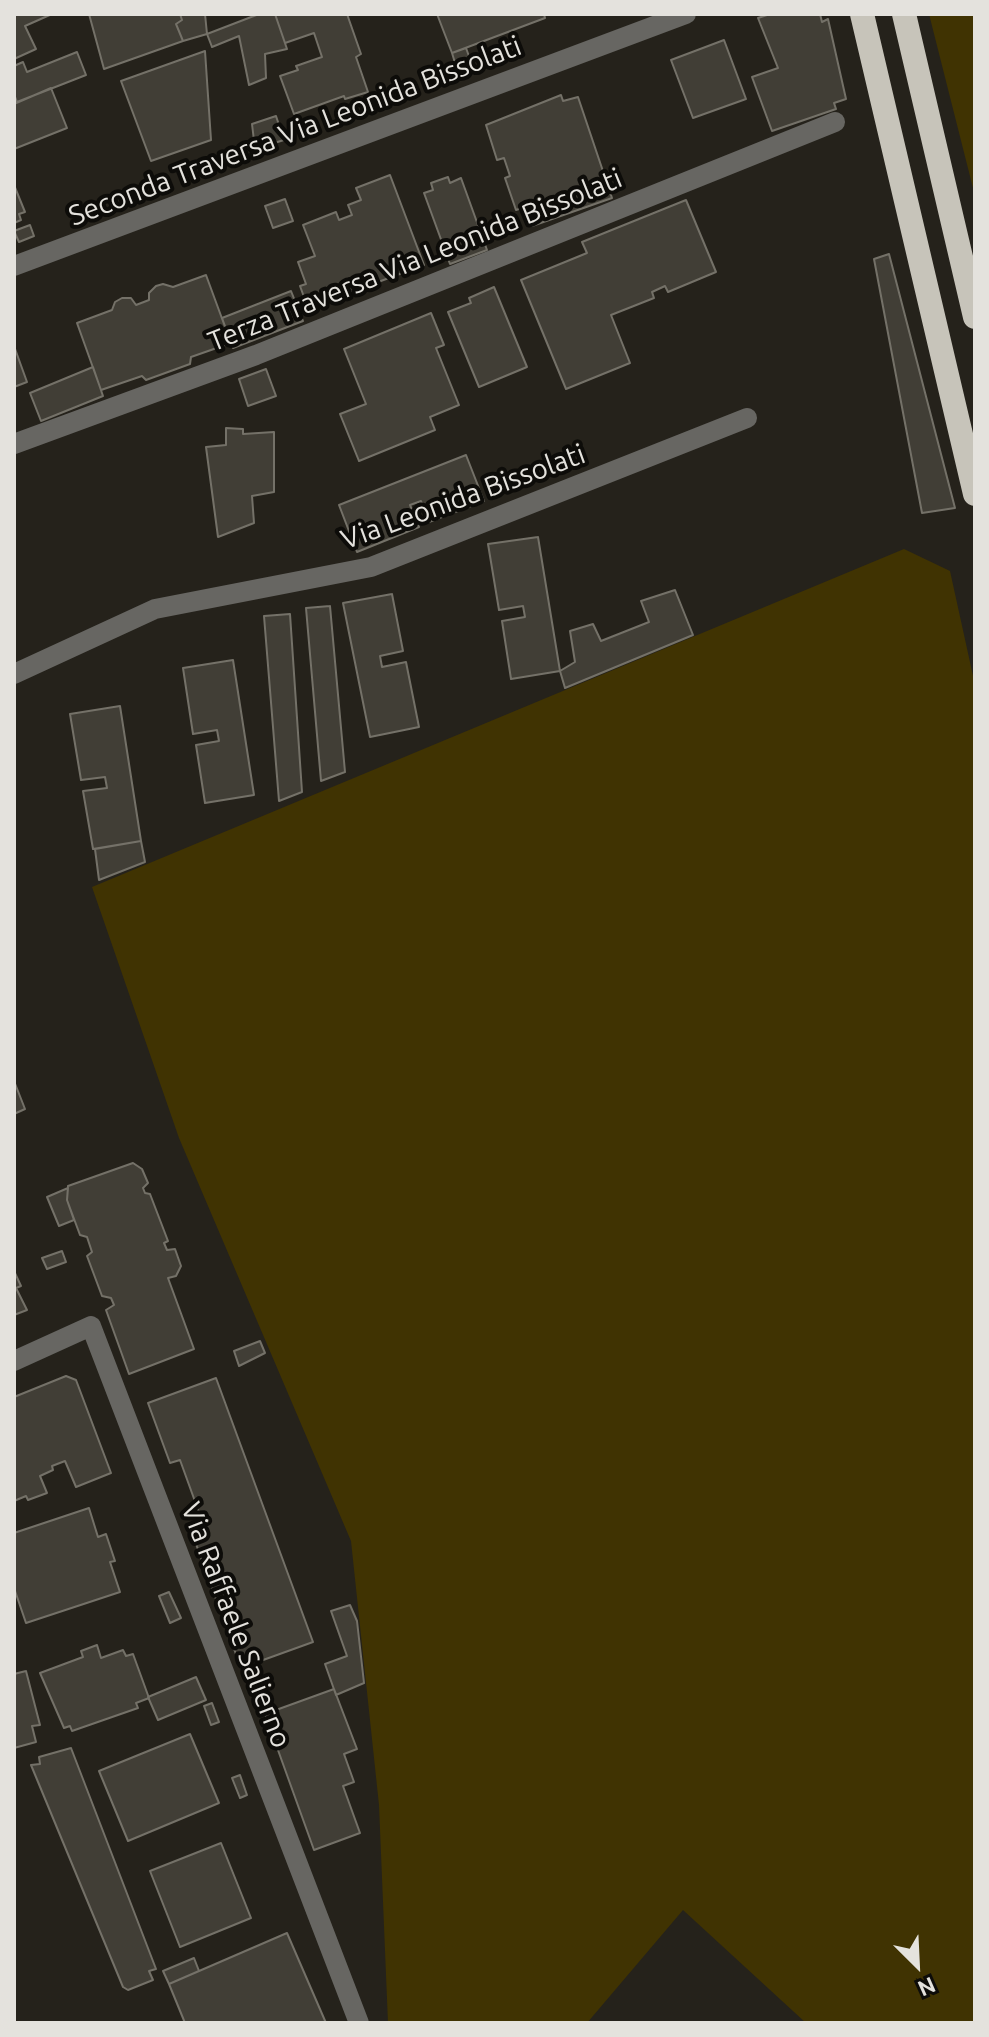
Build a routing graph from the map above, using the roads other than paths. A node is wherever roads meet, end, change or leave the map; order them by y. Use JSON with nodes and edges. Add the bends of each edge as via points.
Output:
{"nodes":[{"id":1,"x":686,"y":14,"type":"edge"},
{"id":2,"x":862,"y":14,"type":"edge"},
{"id":3,"x":904,"y":14,"type":"edge"},
{"id":4,"x":835,"y":122,"type":"dead end"},
{"id":5,"x":14,"y":266,"type":"edge"},
{"id":6,"x":975,"y":317,"type":"edge"},
{"id":7,"x":747,"y":418,"type":"dead end"},
{"id":8,"x":14,"y":444,"type":"edge"},
{"id":9,"x":975,"y":494,"type":"edge"},
{"id":10,"x":14,"y":674,"type":"edge"},
{"id":11,"x":14,"y":1361,"type":"edge"},
{"id":12,"x":359,"y":2023,"type":"edge"}],
"edges":[{"from":1,"to":5,"type":"street","name":"Seconda Traversa Via Leonida Bissolati"},
{"from":2,"to":9,"type":"highway"},
{"from":3,"to":6,"type":"highway"},
{"from":4,"to":8,"type":"street","name":"Terza Traversa Via Leonida Bissolati","via":[[256,355]]},
{"from":7,"to":10,"type":"street","name":"Via Leonida Bissolati","via":[[371,567],[155,609]]},
{"from":11,"to":12,"type":"street","name":"Via Raffaele Salierno","via":[[91,1326]]}]}
